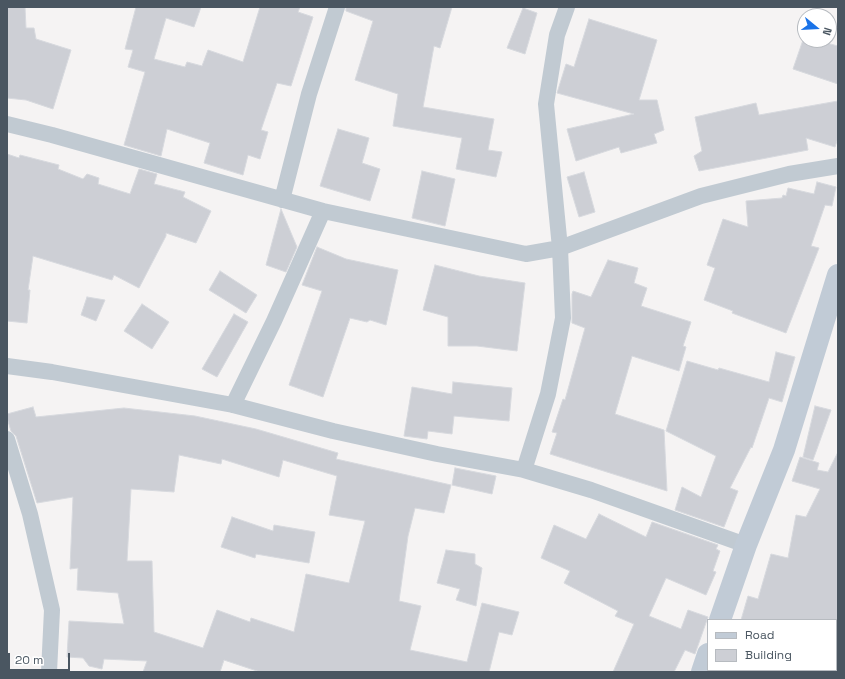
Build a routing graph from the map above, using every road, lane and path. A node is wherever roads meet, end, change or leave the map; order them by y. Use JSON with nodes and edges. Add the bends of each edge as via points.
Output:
{"nodes":[{"id":1,"x":337,"y":7,"type":"edge"},
{"id":2,"x":567,"y":7,"type":"edge"},
{"id":3,"x":7,"y":124,"type":"edge"},
{"id":4,"x":838,"y":166,"type":"edge"},
{"id":5,"x":282,"y":200,"type":"junction"},
{"id":6,"x":323,"y":211,"type":"junction"},
{"id":7,"x":560,"y":248,"type":"junction"},
{"id":8,"x":838,"y":275,"type":"edge"},
{"id":9,"x":7,"y":366,"type":"edge"},
{"id":10,"x":233,"y":405,"type":"junction"},
{"id":11,"x":7,"y":440,"type":"edge"},
{"id":12,"x":524,"y":470,"type":"junction"},
{"id":13,"x":746,"y":545,"type":"junction"},
{"id":14,"x":720,"y":619,"type":"edge"},
{"id":15,"x":707,"y":657,"type":"edge"},
{"id":16,"x":49,"y":672,"type":"edge"},
{"id":17,"x":702,"y":672,"type":"edge"}],
"edges":[{"from":1,"to":5,"type":"street","via":[[309,94]]},
{"from":2,"to":7,"type":"street","via":[[557,35],[546,104]]},
{"from":3,"to":5,"type":"street","via":[[52,134]]},
{"from":4,"to":7,"type":"street","via":[[789,174],[701,196]]},
{"from":5,"to":6,"type":"street"},
{"from":6,"to":7,"type":"street","via":[[526,254]]},
{"from":6,"to":10,"type":"street"},
{"from":7,"to":12,"type":"street","via":[[562,318],[548,394]]},
{"from":8,"to":13,"type":"street","via":[[784,450]]},
{"from":9,"to":10,"type":"street"},
{"from":10,"to":12,"type":"street","via":[[430,453]]},
{"from":11,"to":16,"type":"street","via":[[30,514],[52,610]]},
{"from":12,"to":13,"type":"street","via":[[591,490]]},
{"from":13,"to":14,"type":"street"},
{"from":15,"to":17,"type":"street"}]}
